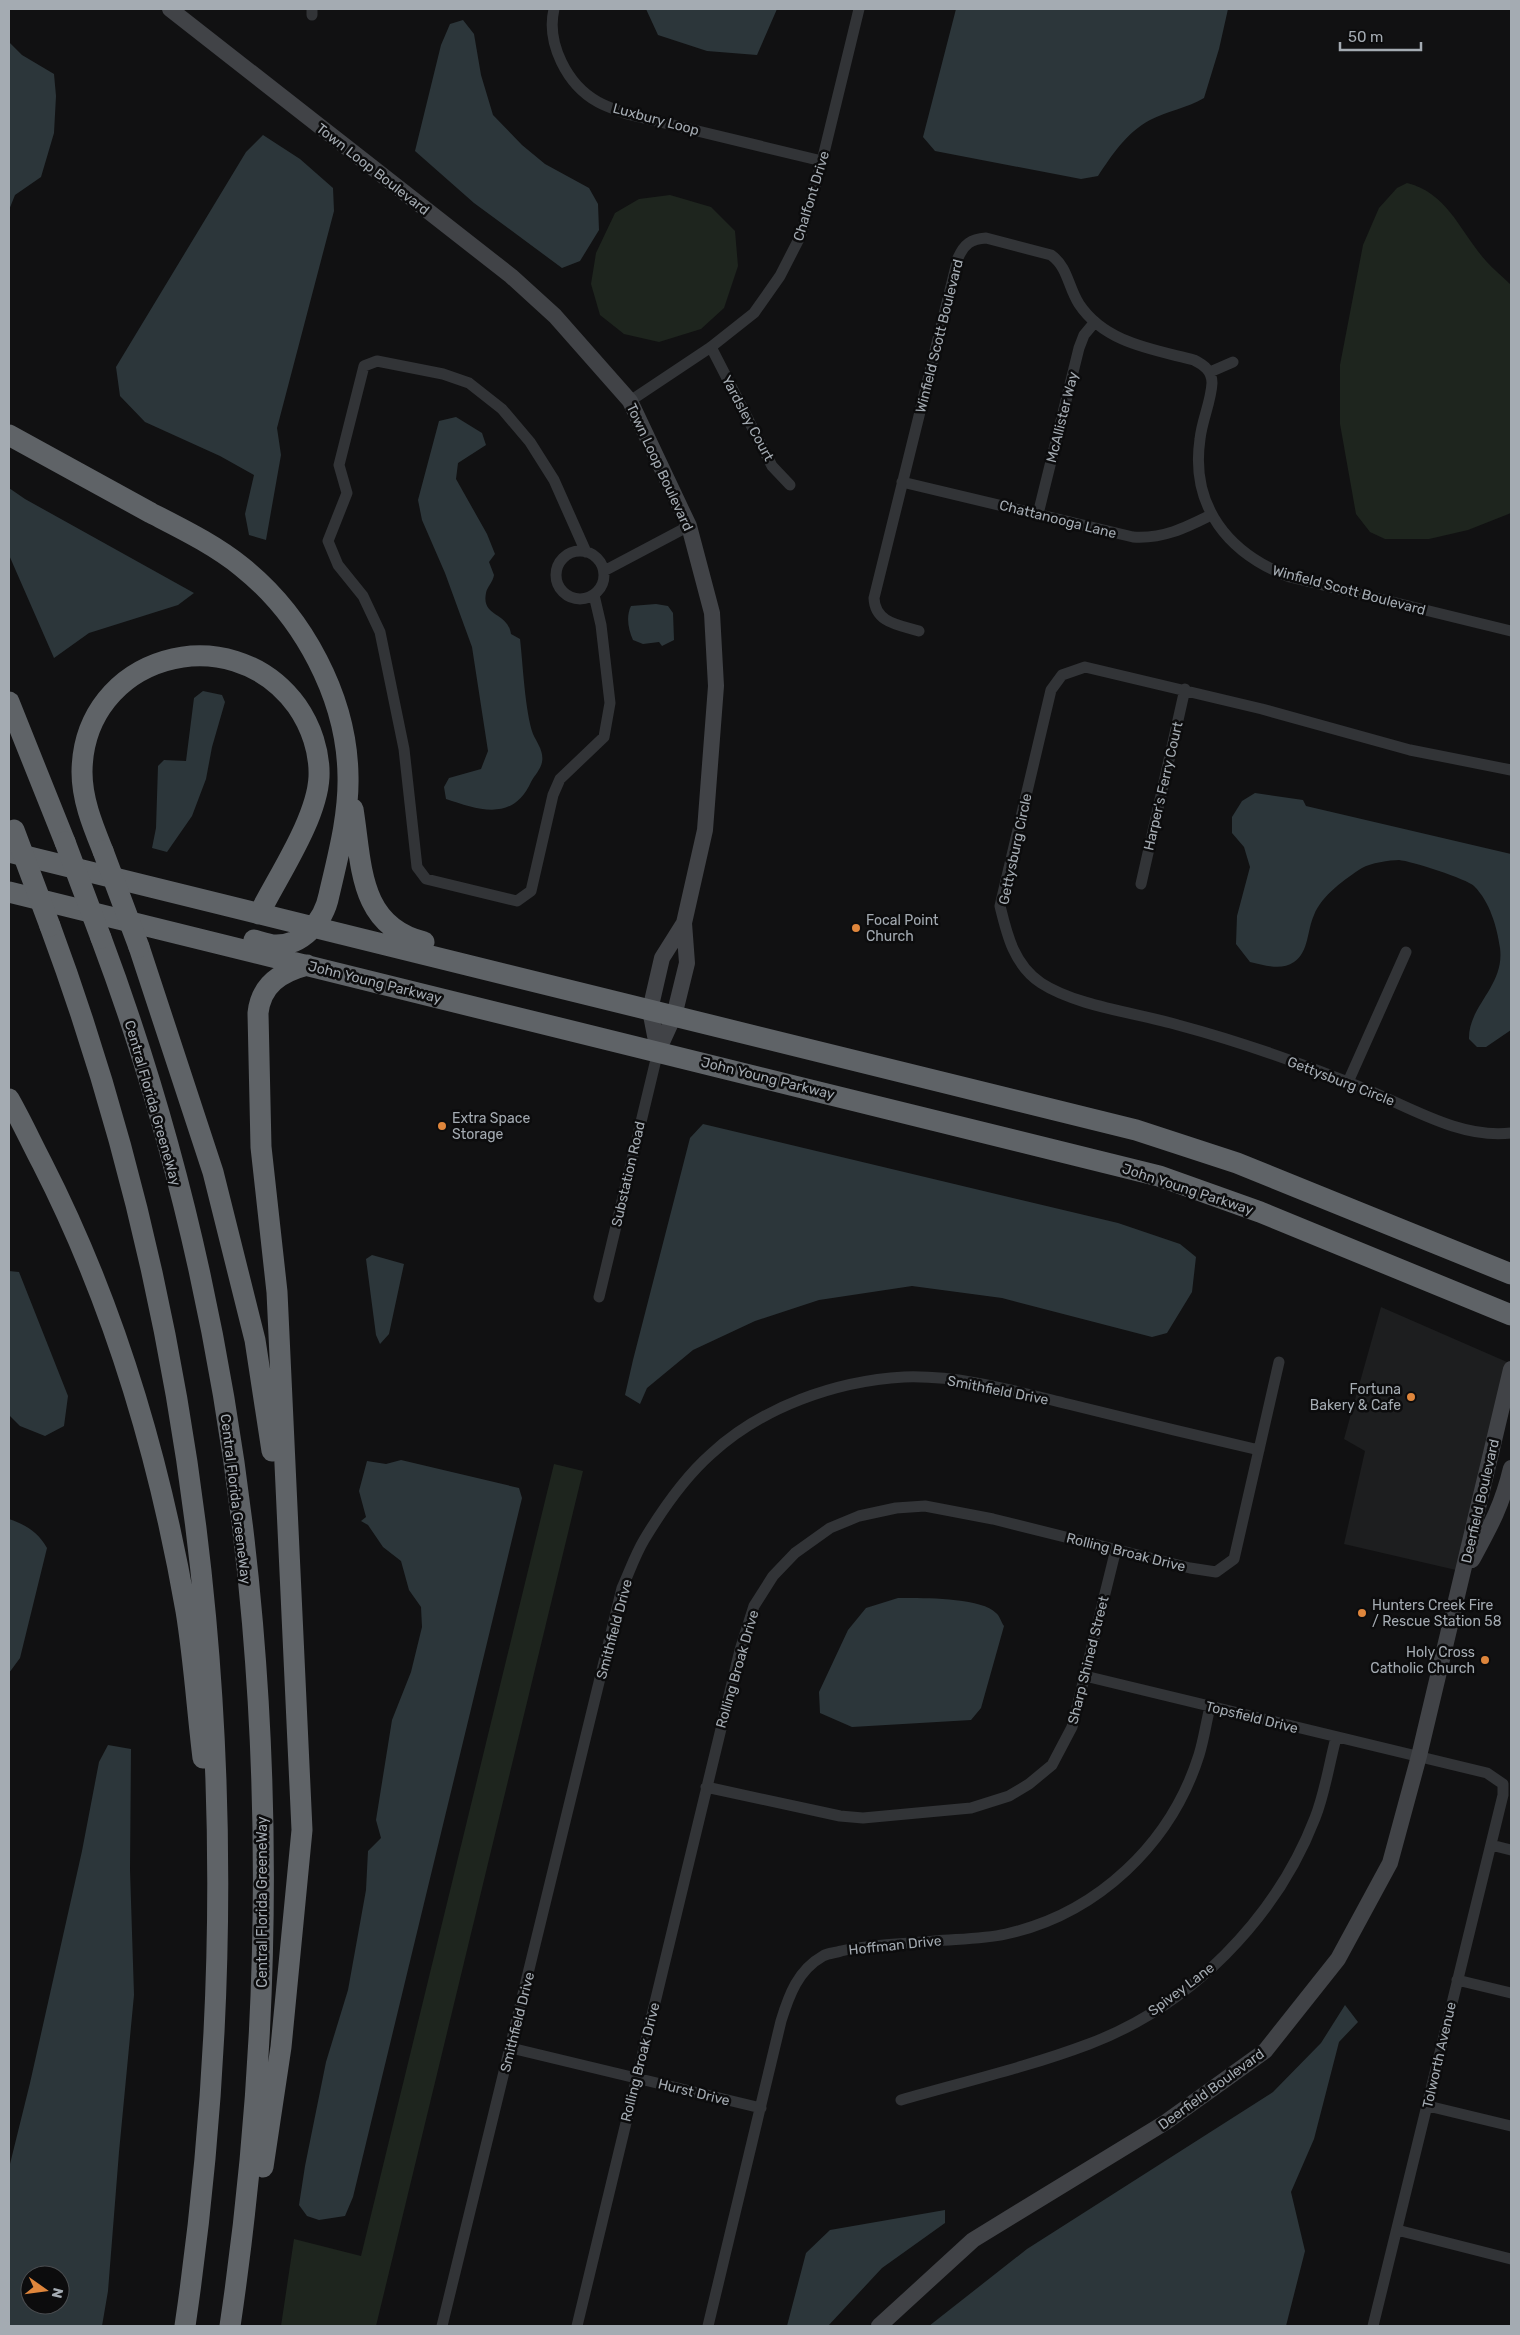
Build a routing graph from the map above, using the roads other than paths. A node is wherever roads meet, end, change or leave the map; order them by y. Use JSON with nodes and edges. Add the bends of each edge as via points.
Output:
{"nodes":[{"id":1,"x":170,"y":9,"type":"edge"},
{"id":2,"x":554,"y":9,"type":"edge"},
{"id":3,"x":859,"y":9,"type":"edge"},
{"id":4,"x":822,"y":161,"type":"junction"},
{"id":5,"x":1094,"y":323,"type":"junction"},
{"id":6,"x":711,"y":347,"type":"junction"},
{"id":7,"x":1233,"y":362,"type":"dead end"},
{"id":8,"x":1210,"y":372,"type":"junction"},
{"id":9,"x":630,"y":401,"type":"junction"},
{"id":10,"x":9,"y":435,"type":"edge"},
{"id":11,"x":902,"y":482,"type":"junction"},
{"id":12,"x":790,"y":486,"type":"dead end"},
{"id":13,"x":1038,"y":514,"type":"junction"},
{"id":14,"x":1211,"y":514,"type":"junction"},
{"id":15,"x":689,"y":526,"type":"junction"},
{"id":16,"x":586,"y":552,"type":"junction"},
{"id":17,"x":604,"y":571,"type":"junction"},
{"id":18,"x":594,"y":595,"type":"junction"},
{"id":19,"x":919,"y":631,"type":"dead end"},
{"id":20,"x":1511,"y":631,"type":"edge"},
{"id":21,"x":1185,"y":689,"type":"junction"},
{"id":22,"x":9,"y":702,"type":"edge"},
{"id":23,"x":1511,"y":770,"type":"edge"},
{"id":24,"x":348,"y":776,"type":"junction"},
{"id":25,"x":11,"y":823,"type":"edge"},
{"id":26,"x":9,"y":852,"type":"edge"},
{"id":27,"x":9,"y":864,"type":"edge"},
{"id":28,"x":1140,"y":884,"type":"dead end"},
{"id":29,"x":9,"y":890,"type":"edge"},
{"id":30,"x":190,"y":897,"type":"junction"},
{"id":31,"x":259,"y":914,"type":"junction"},
{"id":32,"x":684,"y":923,"type":"junction"},
{"id":33,"x":315,"y":927,"type":"junction"},
{"id":34,"x":1406,"y":952,"type":"dead end"},
{"id":35,"x":307,"y":965,"type":"junction"},
{"id":36,"x":592,"y":996,"type":"junction"},
{"id":37,"x":650,"y":1010,"type":"junction"},
{"id":38,"x":674,"y":1016,"type":"junction"},
{"id":39,"x":658,"y":1051,"type":"junction"},
{"id":40,"x":1348,"y":1082,"type":"junction"},
{"id":41,"x":9,"y":1099,"type":"edge"},
{"id":42,"x":1511,"y":1133,"type":"edge"},
{"id":43,"x":1511,"y":1274,"type":"edge"},
{"id":44,"x":599,"y":1297,"type":"dead end"},
{"id":45,"x":1511,"y":1315,"type":"edge"},
{"id":46,"x":1279,"y":1362,"type":"dead end"},
{"id":47,"x":1511,"y":1369,"type":"edge"},
{"id":48,"x":1259,"y":1450,"type":"junction"},
{"id":49,"x":1511,"y":1468,"type":"edge"},
{"id":50,"x":288,"y":1544,"type":"junction"},
{"id":51,"x":1116,"y":1549,"type":"junction"},
{"id":52,"x":1463,"y":1575,"type":"junction"},
{"id":53,"x":1085,"y":1676,"type":"junction"},
{"id":54,"x":1210,"y":1707,"type":"junction"},
{"id":55,"x":1336,"y":1738,"type":"junction"},
{"id":56,"x":1419,"y":1756,"type":"junction"},
{"id":57,"x":1507,"y":1782,"type":"edge"},
{"id":58,"x":706,"y":1787,"type":"junction"},
{"id":59,"x":1491,"y":1845,"type":"junction"},
{"id":60,"x":1511,"y":1850,"type":"edge"},
{"id":61,"x":1457,"y":1980,"type":"junction"},
{"id":62,"x":1511,"y":1993,"type":"edge"},
{"id":63,"x":215,"y":2035,"type":"junction"},
{"id":64,"x":511,"y":2048,"type":"junction"},
{"id":65,"x":636,"y":2078,"type":"junction"},
{"id":66,"x":901,"y":2100,"type":"dead end"},
{"id":67,"x":1428,"y":2106,"type":"junction"},
{"id":68,"x":761,"y":2108,"type":"junction"},
{"id":69,"x":1511,"y":2126,"type":"edge"},
{"id":70,"x":1397,"y":2230,"type":"junction"},
{"id":71,"x":1511,"y":2259,"type":"edge"},
{"id":72,"x":185,"y":2326,"type":"edge"},
{"id":73,"x":231,"y":2326,"type":"edge"},
{"id":74,"x":442,"y":2326,"type":"edge"},
{"id":75,"x":577,"y":2326,"type":"edge"},
{"id":76,"x":708,"y":2326,"type":"edge"},
{"id":77,"x":879,"y":2326,"type":"edge"},
{"id":78,"x":1373,"y":2326,"type":"edge"}],
"edges":[{"from":1,"to":9,"type":"street","name":"Town Loop Boulevard","via":[[511,276],[556,316]]},
{"from":2,"to":4,"type":"street","name":"Luxbury Loop","via":[[551,20],[554,45],[576,85],[597,102],[627,114]]},
{"from":3,"to":4,"type":"street","name":"Chalfont Drive"},
{"from":4,"to":6,"type":"street","name":"Chalfont Drive","via":[[801,235],[780,276],[754,313]]},
{"from":5,"to":8,"type":"street","name":"Winfield Scott Boulevard","via":[[1121,340],[1194,360]]},
{"from":5,"to":11,"type":"street","name":"Winfield Scott Boulevard","via":[[1079,304],[1064,269],[1051,255],[986,238],[968,242],[958,258]]},
{"from":5,"to":13,"type":"street","name":"McAllister Way","via":[[1079,348]]},
{"from":6,"to":9,"type":"street","name":"Chalfont Drive"},
{"from":6,"to":12,"type":"street","name":"Yardsley Court","via":[[772,466]]},
{"from":7,"to":8,"type":"street"},
{"from":8,"to":14,"type":"street","name":"Winfield Scott Boulevard","via":[[1212,382],[1198,461],[1202,488]]},
{"from":9,"to":15,"type":"street","name":"Town Loop Boulevard"},
{"from":10,"to":24,"type":"highway","via":[[219,550],[261,584],[290,618],[319,665],[337,709]]},
{"from":11,"to":13,"type":"street","name":"Chattanooga Lane"},
{"from":11,"to":19,"type":"street","name":"Winfield Scott Boulevard","via":[[874,608],[887,621]]},
{"from":13,"to":14,"type":"street","name":"Chattanooga Lane","via":[[1133,537],[1150,538],[1180,530]]},
{"from":14,"to":20,"type":"street","name":"Winfield Scott Boulevard","via":[[1228,538],[1268,569]]},
{"from":15,"to":17,"type":"street"},
{"from":15,"to":32,"type":"street","name":"Town Loop Boulevard","via":[[712,613],[716,686],[705,830]]},
{"from":16,"to":17,"type":"street","via":[[598,559]]},
{"from":16,"to":18,"type":"street","via":[[570,553],[564,558],[559,564],[556,580],[559,588],[571,598],[587,599]]},
{"from":16,"to":18,"type":"street","via":[[554,480],[530,442],[502,409],[469,383],[443,374],[377,361],[364,366],[339,465],[347,493],[328,541],[338,565],[363,596],[380,632],[404,750],[417,867],[426,879],[517,902],[531,891],[553,795],[560,779],[604,737],[610,703],[601,625]]},
{"from":17,"to":18,"type":"street","via":[[603,585]]},
{"from":21,"to":23,"type":"street","name":"Gettysburg Circle","via":[[1410,750]]},
{"from":21,"to":28,"type":"street","name":"Harper's Ferry Court"},
{"from":21,"to":40,"type":"street","name":"Gettysburg Circle","via":[[1085,668],[1062,675],[1051,690],[1000,906],[1008,938],[1020,966],[1065,996],[1239,1043]]},
{"from":22,"to":73,"type":"highway","name":"Central Florida GreeneWay","bridge":true,"via":[[118,984],[153,1095],[197,1268],[230,1445],[251,1620],[262,1799],[262,1978],[251,2155]]},
{"from":24,"to":33,"type":"highway","via":[[343,837],[329,898]]},
{"from":24,"to":36,"type":"highway","via":[[368,899],[389,926],[410,938],[545,972]]},
{"from":25,"to":63,"type":"highway","bridge":true,"via":[[73,988],[126,1163],[161,1316],[186,1452],[207,1624],[215,1741],[219,1918]]},
{"from":26,"to":30,"type":"highway"},
{"from":27,"to":30,"type":"highway","via":[[151,899]]},
{"from":29,"to":33,"type":"highway","via":[[30,884],[272,945],[287,943]]},
{"from":29,"to":35,"type":"highway","name":"John Young Parkway"},
{"from":30,"to":31,"type":"highway"},
{"from":31,"to":33,"type":"highway"},
{"from":31,"to":50,"type":"highway","bridge":true,"via":[[311,813],[319,777],[311,733],[303,714],[289,696],[254,667],[215,655],[195,655],[154,664],[131,677],[99,710],[90,729],[82,772],[89,813],[139,947],[213,1172],[255,1340]]},
{"from":32,"to":37,"type":"street","name":"Town Loop Boulevard","via":[[662,958]]},
{"from":32,"to":38,"type":"street","name":"Town Loop Boulevard","via":[[687,963]]},
{"from":33,"to":36,"type":"highway"},
{"from":34,"to":40,"type":"street"},
{"from":35,"to":39,"type":"highway","name":"John Young Parkway"},
{"from":35,"to":50,"type":"highway","via":[[271,982],[260,999],[258,1013],[261,1147],[277,1292]]},
{"from":36,"to":37,"type":"highway"},
{"from":37,"to":38,"type":"highway"},
{"from":37,"to":39,"type":"street","name":"Town Loop Boulevard"},
{"from":38,"to":39,"type":"street","name":"Town Loop Boulevard"},
{"from":38,"to":43,"type":"highway","via":[[1136,1130],[1238,1163]]},
{"from":39,"to":44,"type":"street","name":"Substation Road"},
{"from":39,"to":45,"type":"highway","name":"John Young Parkway","via":[[1159,1176],[1260,1212]]},
{"from":40,"to":42,"type":"street","name":"Gettysburg Circle","via":[[1467,1131]]},
{"from":41,"to":63,"type":"highway","via":[[64,1205],[104,1300],[141,1412],[168,1519],[186,1613],[207,1800]]},
{"from":46,"to":48,"type":"street"},
{"from":47,"to":52,"type":"street","name":"Deerfield Boulevard"},
{"from":48,"to":51,"type":"street","name":"Rolling Broak Drive","via":[[1234,1558],[1216,1572]]},
{"from":48,"to":64,"type":"street","name":"Smithfield Drive","via":[[1004,1389],[953,1380],[905,1377],[848,1384],[798,1400],[750,1425],[711,1454],[671,1499],[643,1541],[622,1588]]},
{"from":49,"to":52,"type":"street","name":"Deerfield Boulevard","via":[[1505,1494],[1491,1528]]},
{"from":50,"to":73,"type":"highway","via":[[302,1830],[281,2047],[257,2208]]},
{"from":51,"to":53,"type":"street","name":"Sharp Shined Street"},
{"from":51,"to":58,"type":"street","name":"Rolling Broak Drive","via":[[925,1506],[859,1516],[830,1528],[794,1553],[773,1576],[754,1606]]},
{"from":52,"to":56,"type":"street","name":"Deerfield Boulevard"},
{"from":53,"to":54,"type":"street","name":"Topsfield Drive"},
{"from":53,"to":58,"type":"street","name":"Sharp Shined Street","via":[[1072,1727],[1052,1765],[1030,1784],[1009,1796],[971,1808],[847,1817]]},
{"from":54,"to":55,"type":"street","name":"Topsfield Drive"},
{"from":54,"to":68,"type":"street","name":"Hoffman Drive","via":[[1199,1755],[1182,1798],[1145,1852],[1117,1880],[1092,1898],[1062,1915],[1005,1934],[864,1946],[823,1956],[802,1973],[788,1996]]},
{"from":55,"to":56,"type":"street","name":"Topsfield Drive"},
{"from":55,"to":66,"type":"street","name":"Spivey Lane","via":[[1315,1818],[1290,1869],[1267,1906],[1235,1945],[1201,1976],[1165,2004],[1090,2044]]},
{"from":56,"to":57,"type":"street","name":"Topsfield Drive","via":[[1487,1773]]},
{"from":56,"to":77,"type":"street","name":"Deerfield Boulevard","via":[[1390,1863],[1338,1959],[1264,2051],[1166,2122],[973,2240]]},
{"from":57,"to":59,"type":"street","name":"Tolworth Avenue"},
{"from":58,"to":65,"type":"street","name":"Rolling Broak Drive"},
{"from":59,"to":60,"type":"street"},
{"from":59,"to":61,"type":"street","name":"Tolworth Avenue"},
{"from":61,"to":62,"type":"street"},
{"from":61,"to":67,"type":"street","name":"Tolworth Avenue"},
{"from":63,"to":72,"type":"highway","via":[[201,2209]]},
{"from":64,"to":65,"type":"street","name":"Hurst Drive"},
{"from":64,"to":74,"type":"street","name":"Smithfield Drive"},
{"from":65,"to":68,"type":"street","name":"Hurst Drive"},
{"from":65,"to":75,"type":"street","name":"Rolling Broak Drive"},
{"from":67,"to":69,"type":"street"},
{"from":67,"to":70,"type":"street","name":"Tolworth Avenue"},
{"from":68,"to":76,"type":"street","name":"Hoffman Drive"},
{"from":70,"to":71,"type":"street"},
{"from":70,"to":78,"type":"street","name":"Tolworth Avenue"}]}
